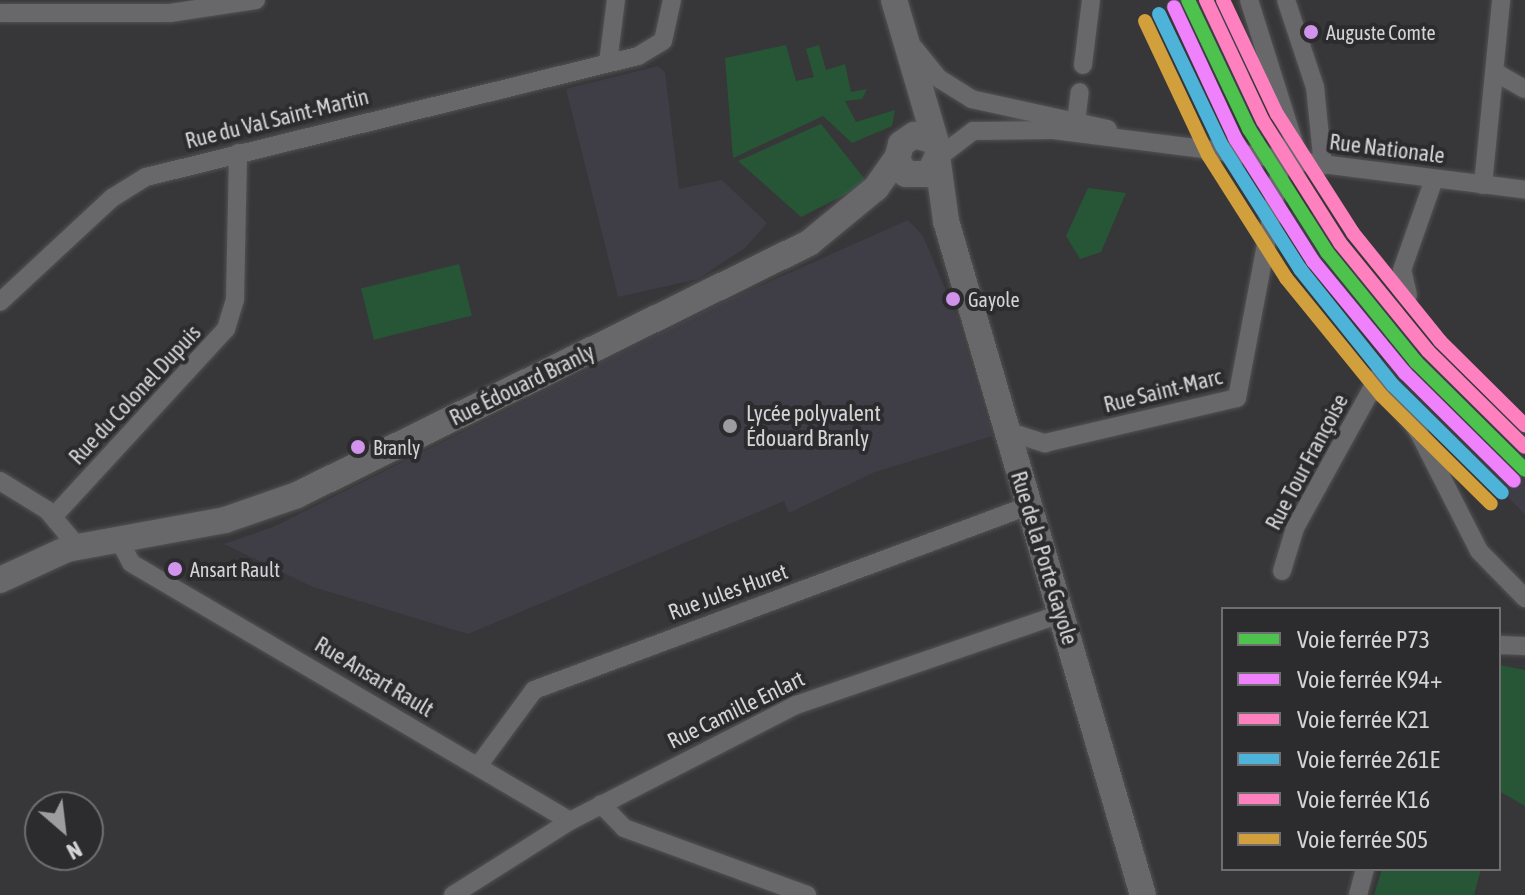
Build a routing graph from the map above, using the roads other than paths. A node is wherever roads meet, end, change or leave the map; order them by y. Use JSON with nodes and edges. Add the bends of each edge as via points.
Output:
{"nodes":[{"id":1,"x":256,"y":0,"type":"edge"},
{"id":2,"x":616,"y":0,"type":"edge"},
{"id":3,"x":672,"y":0,"type":"edge"},
{"id":4,"x":879,"y":0,"type":"edge"},
{"id":5,"x":893,"y":0,"type":"edge"},
{"id":6,"x":1091,"y":0,"type":"edge"},
{"id":7,"x":1249,"y":0,"type":"edge"},
{"id":8,"x":1286,"y":0,"type":"edge"},
{"id":9,"x":1501,"y":0,"type":"edge"},
{"id":10,"x":0,"y":13,"type":"edge"},
{"id":11,"x":906,"y":35,"type":"junction"},
{"id":12,"x":608,"y":63,"type":"junction"},
{"id":13,"x":1083,"y":65,"type":"dead end"},
{"id":14,"x":1495,"y":72,"type":"junction"},
{"id":15,"x":1525,"y":89,"type":"edge"},
{"id":16,"x":1080,"y":92,"type":"dead end"},
{"id":17,"x":1075,"y":126,"type":"junction"},
{"id":18,"x":1053,"y":130,"type":"junction"},
{"id":19,"x":238,"y":153,"type":"junction"},
{"id":20,"x":921,"y":153,"type":"junction"},
{"id":21,"x":1291,"y":161,"type":"junction"},
{"id":22,"x":1323,"y":166,"type":"junction"},
{"id":23,"x":1434,"y":179,"type":"junction"},
{"id":24,"x":1483,"y":185,"type":"junction"},
{"id":25,"x":1525,"y":190,"type":"edge"},
{"id":26,"x":1408,"y":295,"type":"dead end"},
{"id":27,"x":0,"y":302,"type":"edge"},
{"id":28,"x":1007,"y":431,"type":"junction"},
{"id":29,"x":0,"y":481,"type":"edge"},
{"id":30,"x":1028,"y":506,"type":"junction"},
{"id":31,"x":54,"y":516,"type":"junction"},
{"id":32,"x":131,"y":538,"type":"junction"},
{"id":33,"x":78,"y":547,"type":"junction"},
{"id":34,"x":43,"y":558,"type":"junction"},
{"id":35,"x":1282,"y":571,"type":"dead end"},
{"id":36,"x":0,"y":580,"type":"edge"},
{"id":37,"x":1525,"y":598,"type":"edge"},
{"id":38,"x":1061,"y":614,"type":"junction"},
{"id":39,"x":1501,"y":645,"type":"edge"},
{"id":40,"x":1525,"y":646,"type":"edge"},
{"id":41,"x":478,"y":766,"type":"junction"},
{"id":42,"x":601,"y":804,"type":"junction"},
{"id":43,"x":570,"y":821,"type":"junction"},
{"id":44,"x":1364,"y":871,"type":"edge"},
{"id":45,"x":453,"y":895,"type":"edge"},
{"id":46,"x":807,"y":895,"type":"edge"},
{"id":47,"x":1143,"y":895,"type":"edge"},
{"id":48,"x":1358,"y":895,"type":"edge"}],
"edges":[{"from":1,"to":10,"type":"street","via":[[170,13]]},
{"from":2,"to":12,"type":"street"},
{"from":3,"to":12,"type":"street","name":"Rue du Val Saint-Martin","via":[[663,41]]},
{"from":4,"to":20,"type":"main road","via":[[910,95]]},
{"from":5,"to":11,"type":"main road","name":"Rue de la Porte Gayole"},
{"from":6,"to":13,"type":"street"},
{"from":7,"to":21,"type":"street"},
{"from":8,"to":22,"type":"street","via":[[1315,87]]},
{"from":9,"to":14,"type":"street"},
{"from":11,"to":17,"type":"street","name":"Rue Nationale","via":[[932,71],[960,95]]},
{"from":11,"to":20,"type":"main road","name":"Rue de la Porte Gayole"},
{"from":12,"to":19,"type":"street","name":"Rue du Val Saint-Martin"},
{"from":14,"to":15,"type":"street"},
{"from":14,"to":24,"type":"street"},
{"from":16,"to":17,"type":"street"},
{"from":17,"to":18,"type":"street","name":"Rue Nationale"},
{"from":17,"to":21,"type":"street","name":"Rue Nationale","via":[[1149,143]]},
{"from":18,"to":20,"type":"street","name":"Rue Nationale","via":[[973,131]]},
{"from":18,"to":20,"type":"street","name":"Rue Nationale","via":[[987,118]]},
{"from":19,"to":27,"type":"street","name":"Rue du Val Saint-Martin","via":[[128,186]]},
{"from":19,"to":31,"type":"street","name":"Rue du Colonel Dupuis","via":[[235,299],[226,329]]},
{"from":20,"to":28,"type":"main road","name":"Rue de la Porte Gayole"},
{"from":20,"to":32,"type":"main road","name":"Rue Édouard Branly","via":[[819,237],[297,495],[235,518]]},
{"from":21,"to":22,"type":"street","name":"Rue Nationale"},
{"from":21,"to":28,"type":"street","name":"Rue Saint-Marc","via":[[1237,398],[1045,443]]},
{"from":22,"to":23,"type":"street","name":"Rue Nationale"},
{"from":23,"to":24,"type":"street","name":"Rue Nationale"},
{"from":23,"to":26,"type":"street","via":[[1402,270]]},
{"from":24,"to":25,"type":"street","name":"Rue Nationale"},
{"from":28,"to":30,"type":"main road","name":"Rue de la Porte Gayole"},
{"from":29,"to":31,"type":"street"},
{"from":30,"to":38,"type":"main road","name":"Rue de la Porte Gayole"},
{"from":30,"to":41,"type":"street","name":"Rue Jules Huret","via":[[534,690]]},
{"from":31,"to":33,"type":"street"},
{"from":31,"to":34,"type":"street"},
{"from":32,"to":33,"type":"main road","name":"Rue Édouard Branly"},
{"from":32,"to":41,"type":"street","name":"Rue Ansart Rault","via":[[154,573]]},
{"from":33,"to":34,"type":"main road","name":"Rue Édouard Branly"},
{"from":34,"to":36,"type":"main road","name":"Rue Édouard Branly"},
{"from":35,"to":37,"type":"street","name":"Rue Tour Françoise","via":[[1295,528],[1379,376],[1419,433],[1479,551]]},
{"from":38,"to":42,"type":"street","name":"Rue Camille Enlart","via":[[806,701]]},
{"from":38,"to":47,"type":"main road","name":"Rue de la Porte Gayole"},
{"from":39,"to":40,"type":"street"},
{"from":41,"to":43,"type":"street","name":"Rue Ansart Rault"},
{"from":42,"to":43,"type":"street","name":"Rue Camille Enlart"},
{"from":42,"to":46,"type":"street","via":[[624,828]]},
{"from":43,"to":45,"type":"street","name":"Rue Camille Enlart"},
{"from":44,"to":48,"type":"street"}]}
